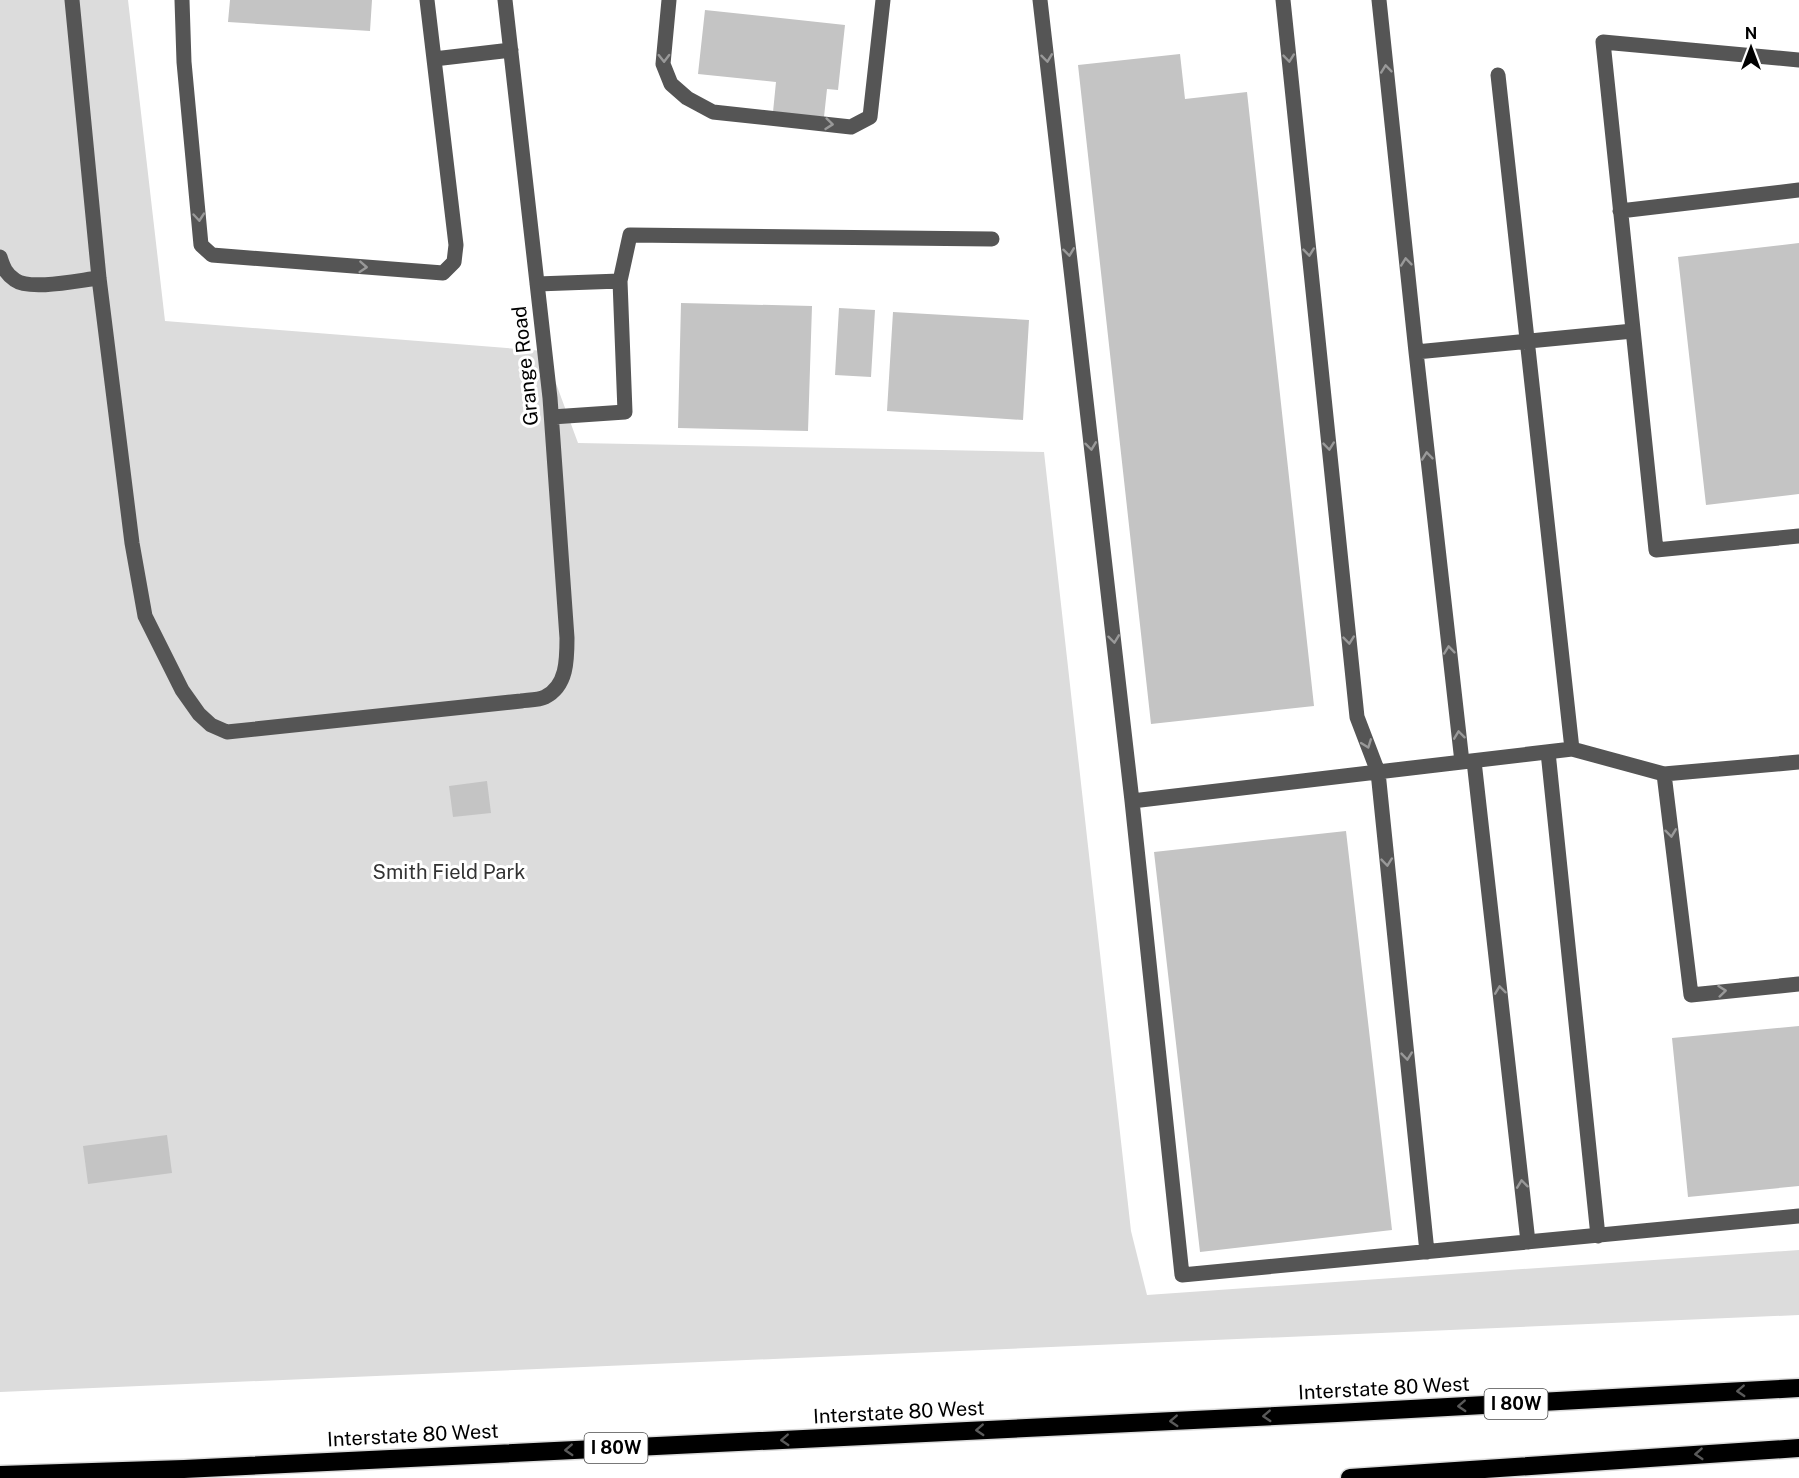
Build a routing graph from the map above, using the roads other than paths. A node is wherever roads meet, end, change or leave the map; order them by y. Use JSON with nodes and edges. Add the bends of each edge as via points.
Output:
{"nodes":[{"id":1,"x":72,"y":0,"type":"edge"},
{"id":2,"x":182,"y":0,"type":"edge"},
{"id":3,"x":427,"y":0,"type":"edge"},
{"id":4,"x":505,"y":0,"type":"edge"},
{"id":5,"x":669,"y":0,"type":"edge"},
{"id":6,"x":883,"y":0,"type":"edge"},
{"id":7,"x":1040,"y":0,"type":"edge"},
{"id":8,"x":1283,"y":0,"type":"edge"},
{"id":9,"x":1379,"y":0,"type":"edge"},
{"id":10,"x":511,"y":50,"type":"junction"},
{"id":11,"x":434,"y":59,"type":"junction"},
{"id":12,"x":1799,"y":60,"type":"edge"},
{"id":13,"x":1498,"y":75,"type":"dead end"},
{"id":14,"x":1799,"y":190,"type":"edge"},
{"id":15,"x":1620,"y":211,"type":"junction"},
{"id":16,"x":992,"y":239,"type":"dead end"},
{"id":17,"x":0,"y":257,"type":"edge"},
{"id":18,"x":99,"y":278,"type":"junction"},
{"id":19,"x":620,"y":281,"type":"junction"},
{"id":20,"x":537,"y":284,"type":"junction"},
{"id":21,"x":1633,"y":331,"type":"junction"},
{"id":22,"x":1527,"y":341,"type":"junction"},
{"id":23,"x":1416,"y":352,"type":"junction"},
{"id":24,"x":552,"y":417,"type":"junction"},
{"id":25,"x":1799,"y":536,"type":"edge"},
{"id":26,"x":1572,"y":749,"type":"junction"},
{"id":27,"x":1548,"y":752,"type":"junction"},
{"id":28,"x":1468,"y":761,"type":"junction"},
{"id":29,"x":1799,"y":762,"type":"edge"},
{"id":30,"x":1378,"y":772,"type":"junction"},
{"id":31,"x":1664,"y":774,"type":"junction"},
{"id":32,"x":1132,"y":801,"type":"junction"},
{"id":33,"x":1799,"y":984,"type":"edge"},
{"id":34,"x":1799,"y":1216,"type":"edge"},
{"id":35,"x":1598,"y":1236,"type":"junction"},
{"id":36,"x":1528,"y":1242,"type":"junction"},
{"id":37,"x":1428,"y":1252,"type":"junction"},
{"id":38,"x":1799,"y":1388,"type":"edge"},
{"id":39,"x":1799,"y":1448,"type":"edge"},
{"id":40,"x":0,"y":1475,"type":"edge"},
{"id":41,"x":1350,"y":1478,"type":"edge"}],
"edges":[{"from":1,"to":18,"type":"street","name":"Grange Road"},
{"from":2,"to":11,"type":"street","one_way":true,"via":[[201,245],[212,255],[443,273],[454,262],[456,245]]},
{"from":3,"to":11,"type":"street"},
{"from":4,"to":10,"type":"street","name":"Grange Road"},
{"from":5,"to":6,"type":"street","one_way":true,"via":[[663,64],[671,84],[687,98],[713,112],[851,127],[870,117]]},
{"from":7,"to":32,"type":"street","one_way":true},
{"from":8,"to":30,"type":"street","one_way":true,"via":[[1357,717]]},
{"from":23,"to":9,"type":"street","one_way":true},
{"from":10,"to":11,"type":"street"},
{"from":10,"to":20,"type":"street","name":"Grange Road"},
{"from":12,"to":15,"type":"street","via":[[1603,42]]},
{"from":13,"to":22,"type":"street"},
{"from":14,"to":15,"type":"street"},
{"from":15,"to":21,"type":"street"},
{"from":16,"to":19,"type":"street","via":[[630,235]]},
{"from":17,"to":18,"type":"street","via":[[4,270],[16,282],[32,285]]},
{"from":18,"to":24,"type":"street","name":"Grange Road","via":[[132,543],[145,616],[182,690],[199,714],[227,732],[544,698],[561,684],[567,662],[567,638]]},
{"from":19,"to":20,"type":"street"},
{"from":19,"to":24,"type":"street","via":[[625,412]]},
{"from":20,"to":24,"type":"street","name":"Grange Road"},
{"from":21,"to":22,"type":"street"},
{"from":21,"to":25,"type":"street","via":[[1656,550]]},
{"from":22,"to":23,"type":"street"},
{"from":22,"to":26,"type":"street"},
{"from":28,"to":23,"type":"street","one_way":true},
{"from":26,"to":27,"type":"street"},
{"from":26,"to":31,"type":"street"},
{"from":27,"to":28,"type":"street"},
{"from":27,"to":35,"type":"street"},
{"from":28,"to":30,"type":"street"},
{"from":36,"to":28,"type":"street","one_way":true},
{"from":29,"to":31,"type":"street"},
{"from":30,"to":32,"type":"street"},
{"from":30,"to":37,"type":"street","one_way":true},
{"from":31,"to":33,"type":"street","one_way":true,"via":[[1691,994]]},
{"from":32,"to":37,"type":"street","via":[[1182,1275]]},
{"from":34,"to":35,"type":"street"},
{"from":35,"to":36,"type":"street"},
{"from":36,"to":37,"type":"street"},
{"from":38,"to":40,"type":"highway","name":"Interstate 80 West","number":"I 80W","one_way":true},
{"from":39,"to":41,"type":"highway","one_way":true}]}
